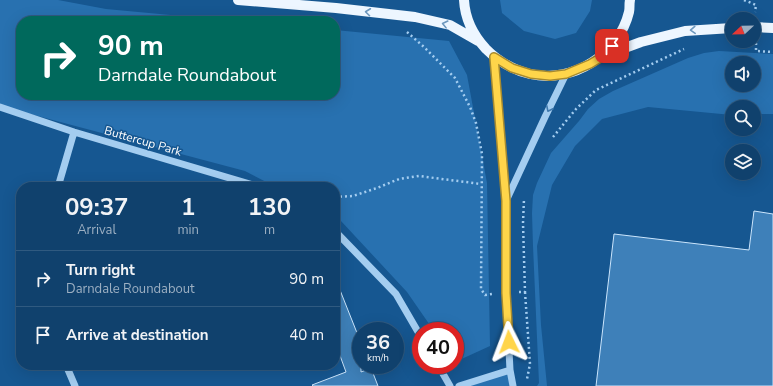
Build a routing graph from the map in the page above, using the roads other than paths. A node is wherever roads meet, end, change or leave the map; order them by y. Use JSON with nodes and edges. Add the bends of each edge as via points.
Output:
{"nodes":[{"id":1,"x":238,"y":0,"type":"edge"},
{"id":2,"x":464,"y":0,"type":"edge"},
{"id":3,"x":630,"y":0,"type":"edge"},
{"id":4,"x":761,"y":27,"type":"edge"},
{"id":5,"x":725,"y":28,"type":"edge"},
{"id":6,"x":773,"y":28,"type":"edge"},
{"id":7,"x":479,"y":41,"type":"junction"},
{"id":8,"x":494,"y":57,"type":"junction"},
{"id":9,"x":600,"y":58,"type":"junction"},
{"id":10,"x":566,"y":74,"type":"junction"},
{"id":11,"x":0,"y":107,"type":"edge"},
{"id":12,"x":74,"y":132,"type":"junction"},
{"id":13,"x":59,"y":182,"type":"edge"},
{"id":14,"x":243,"y":182,"type":"edge"},
{"id":15,"x":506,"y":201,"type":"junction"},
{"id":16,"x":340,"y":237,"type":"edge"},
{"id":17,"x":412,"y":322,"type":"edge"},
{"id":18,"x":68,"y":370,"type":"edge"},
{"id":19,"x":510,"y":370,"type":"junction"},
{"id":20,"x":443,"y":374,"type":"edge"},
{"id":21,"x":75,"y":386,"type":"edge"},
{"id":22,"x":450,"y":386,"type":"edge"},
{"id":23,"x":459,"y":386,"type":"edge"},
{"id":24,"x":513,"y":386,"type":"edge"}],
"edges":[{"from":7,"to":1,"type":"main road","one_way":true,"via":[[450,25],[414,17]]},
{"from":2,"to":7,"type":"main road","via":[[464,9],[470,26]]},
{"from":3,"to":9,"type":"main road","via":[[629,12],[622,31]]},
{"from":4,"to":6,"type":"main road"},
{"from":5,"to":9,"type":"main road","one_way":true,"via":[[685,31],[641,42]]},
{"from":7,"to":8,"type":"main road"},
{"from":8,"to":10,"type":"main road","via":[[512,68],[531,74]]},
{"from":8,"to":15,"type":"street"},
{"from":9,"to":10,"type":"main road"},
{"from":10,"to":15,"type":"street","one_way":true},
{"from":11,"to":12,"type":"street","name":"Buttercup Park"},
{"from":12,"to":13,"type":"street"},
{"from":12,"to":14,"type":"street","name":"Buttercup Park"},
{"from":15,"to":19,"type":"street","via":[[506,293]]},
{"from":16,"to":17,"type":"street","via":[[396,294]]},
{"from":18,"to":21,"type":"street"},
{"from":19,"to":23,"type":"street"},
{"from":19,"to":24,"type":"street"},
{"from":20,"to":22,"type":"street"}]}
